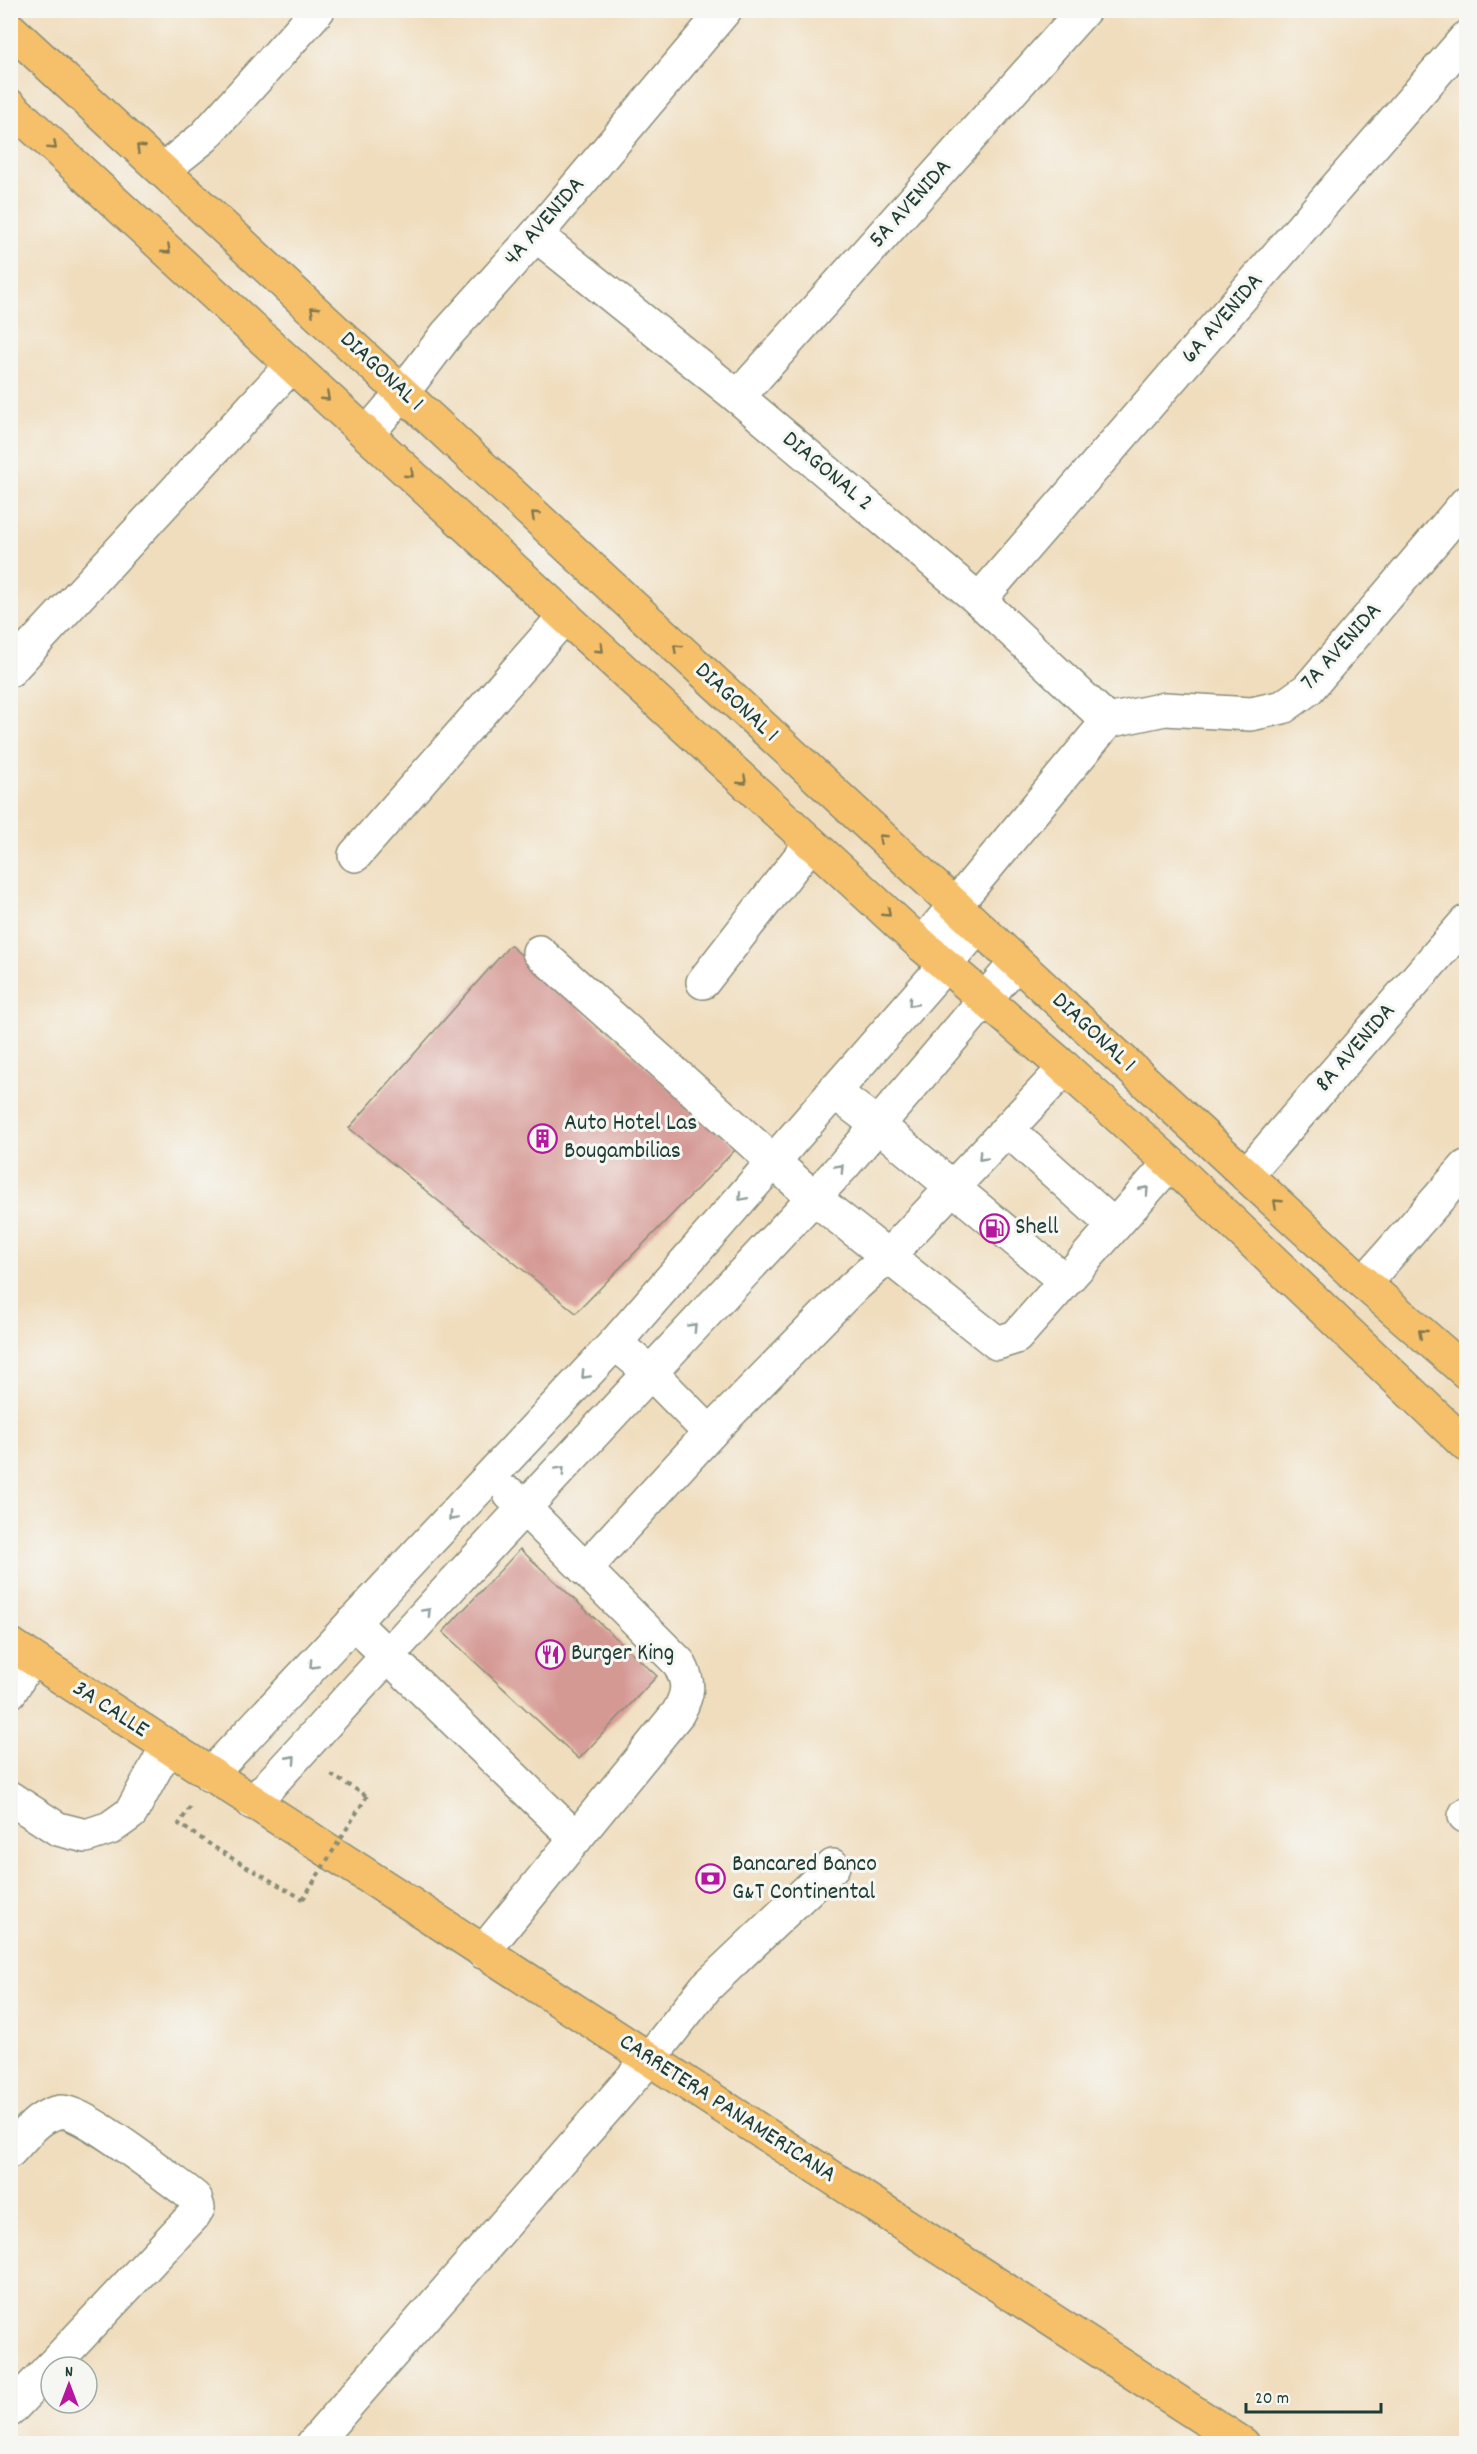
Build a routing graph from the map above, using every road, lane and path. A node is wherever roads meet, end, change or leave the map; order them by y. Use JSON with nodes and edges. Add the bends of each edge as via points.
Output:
{"nodes":[{"id":1,"x":318,"y":10,"type":"edge"},
{"id":2,"x":725,"y":10,"type":"edge"},
{"id":3,"x":1084,"y":10,"type":"edge"},
{"id":4,"x":10,"y":29,"type":"edge"},
{"id":5,"x":1467,"y":38,"type":"edge"},
{"id":6,"x":10,"y":106,"type":"edge"},
{"id":7,"x":163,"y":170,"type":"junction"},
{"id":8,"x":536,"y":235,"type":"junction"},
{"id":9,"x":292,"y":365,"type":"junction"},
{"id":10,"x":403,"y":392,"type":"junction"},
{"id":11,"x":738,"y":397,"type":"junction"},
{"id":12,"x":367,"y":434,"type":"junction"},
{"id":13,"x":1467,"y":503,"type":"edge"},
{"id":14,"x":979,"y":600,"type":"junction"},
{"id":15,"x":565,"y":616,"type":"junction"},
{"id":16,"x":10,"y":670,"type":"edge"},
{"id":17,"x":1108,"y":721,"type":"junction"},
{"id":18,"x":811,"y":843,"type":"junction"},
{"id":19,"x":355,"y":855,"type":"dead end"},
{"id":20,"x":967,"y":917,"type":"junction"},
{"id":21,"x":1467,"y":922,"type":"edge"},
{"id":22,"x":539,"y":952,"type":"dead end"},
{"id":23,"x":933,"y":955,"type":"junction"},
{"id":24,"x":1016,"y":963,"type":"junction"},
{"id":25,"x":703,"y":982,"type":"dead end"},
{"id":26,"x":984,"y":999,"type":"junction"},
{"id":27,"x":1065,"y":1068,"type":"junction"},
{"id":28,"x":833,"y":1091,"type":"junction"},
{"id":29,"x":879,"y":1126,"type":"junction"},
{"id":30,"x":1008,"y":1130,"type":"junction"},
{"id":31,"x":773,"y":1160,"type":"junction"},
{"id":32,"x":1170,"y":1163,"type":"junction"},
{"id":33,"x":1467,"y":1167,"type":"edge"},
{"id":34,"x":1246,"y":1175,"type":"junction"},
{"id":35,"x":953,"y":1187,"type":"junction"},
{"id":36,"x":813,"y":1197,"type":"junction"},
{"id":37,"x":1113,"y":1226,"type":"junction"},
{"id":38,"x":887,"y":1257,"type":"junction"},
{"id":39,"x":1065,"y":1281,"type":"junction"},
{"id":40,"x":1364,"y":1282,"type":"junction"},
{"id":41,"x":615,"y":1342,"type":"junction"},
{"id":42,"x":1467,"y":1371,"type":"edge"},
{"id":43,"x":651,"y":1373,"type":"junction"},
{"id":44,"x":710,"y":1433,"type":"junction"},
{"id":45,"x":1467,"y":1445,"type":"edge"},
{"id":46,"x":491,"y":1475,"type":"junction"},
{"id":47,"x":525,"y":1508,"type":"junction"},
{"id":48,"x":420,"y":1552,"type":"junction"},
{"id":49,"x":585,"y":1569,"type":"junction"},
{"id":50,"x":455,"y":1582,"type":"junction"},
{"id":51,"x":353,"y":1622,"type":"junction"},
{"id":52,"x":21,"y":1651,"type":"edge"},
{"id":53,"x":387,"y":1655,"type":"junction"},
{"id":54,"x":10,"y":1692,"type":"edge"},
{"id":55,"x":167,"y":1747,"type":"junction"},
{"id":56,"x":323,"y":1770,"type":"dead end"},
{"id":57,"x":210,"y":1775,"type":"junction"},
{"id":58,"x":10,"y":1798,"type":"edge"},
{"id":59,"x":253,"y":1803,"type":"junction"},
{"id":60,"x":576,"y":1838,"type":"junction"},
{"id":61,"x":833,"y":1866,"type":"dead end"},
{"id":62,"x":483,"y":1952,"type":"junction"},
{"id":63,"x":649,"y":2059,"type":"junction"},
{"id":64,"x":10,"y":2151,"type":"edge"},
{"id":65,"x":62,"y":2355,"type":"edge"},
{"id":66,"x":39,"y":2380,"type":"edge"},
{"id":67,"x":10,"y":2410,"type":"edge"},
{"id":68,"x":313,"y":2444,"type":"edge"},
{"id":69,"x":1243,"y":2444,"type":"edge"}],
"edges":[{"from":1,"to":7,"type":"street","via":[[204,137]]},
{"from":2,"to":8,"type":"street","name":"4A AVENIDA"},
{"from":3,"to":11,"type":"street","name":"5A AVENIDA"},
{"from":7,"to":4,"type":"main road","name":"DIAGONAL 1","one_way":true},
{"from":5,"to":14,"type":"street","name":"6A AVENIDA"},
{"from":6,"to":9,"type":"main road","name":"DIAGONAL 1","one_way":true},
{"from":10,"to":7,"type":"main road","name":"DIAGONAL 1","one_way":true},
{"from":8,"to":10,"type":"street","name":"4A AVENIDA","via":[[447,334]]},
{"from":8,"to":11,"type":"street","name":"DIAGONAL 2"},
{"from":9,"to":12,"type":"main road","name":"DIAGONAL 1","one_way":true},
{"from":9,"to":16,"type":"street"},
{"from":10,"to":12,"type":"street","name":"4A AVENIDA"},
{"from":20,"to":10,"type":"main road","name":"DIAGONAL 1","one_way":true},
{"from":11,"to":14,"type":"street","name":"DIAGONAL 2"},
{"from":12,"to":15,"type":"main road","name":"DIAGONAL 1","one_way":true},
{"from":13,"to":17,"type":"street","name":"7A AVENIDA","via":[[1308,689],[1283,707],[1251,714],[1165,709]]},
{"from":14,"to":17,"type":"street","name":"DIAGONAL 2"},
{"from":15,"to":18,"type":"main road","name":"DIAGONAL 1","one_way":true},
{"from":15,"to":19,"type":"street"},
{"from":17,"to":20,"type":"street"},
{"from":18,"to":23,"type":"main road","name":"DIAGONAL 1","one_way":true},
{"from":18,"to":25,"type":"street"},
{"from":20,"to":23,"type":"street"},
{"from":20,"to":24,"type":"main road","name":"DIAGONAL 1"},
{"from":21,"to":34,"type":"street","name":"8A AVENIDA"},
{"from":22,"to":31,"type":"street"},
{"from":23,"to":26,"type":"main road","name":"DIAGONAL 1"},
{"from":23,"to":28,"type":"street","one_way":true},
{"from":24,"to":26,"type":"street"},
{"from":24,"to":34,"type":"main road","name":"DIAGONAL 1"},
{"from":26,"to":27,"type":"main road","name":"DIAGONAL 1"},
{"from":26,"to":29,"type":"street"},
{"from":27,"to":30,"type":"street"},
{"from":27,"to":32,"type":"main road","name":"DIAGONAL 1"},
{"from":28,"to":29,"type":"street"},
{"from":28,"to":31,"type":"street"},
{"from":29,"to":35,"type":"street"},
{"from":36,"to":29,"type":"street","one_way":true},
{"from":30,"to":35,"type":"street","one_way":true},
{"from":30,"to":37,"type":"street"},
{"from":31,"to":36,"type":"street"},
{"from":31,"to":41,"type":"street","one_way":true},
{"from":37,"to":32,"type":"street","one_way":true},
{"from":32,"to":45,"type":"main road","name":"DIAGONAL 1"},
{"from":33,"to":40,"type":"street"},
{"from":40,"to":34,"type":"main road","name":"DIAGONAL 1","one_way":true},
{"from":35,"to":38,"type":"street"},
{"from":35,"to":39,"type":"street"},
{"from":36,"to":38,"type":"street"},
{"from":43,"to":36,"type":"street","one_way":true},
{"from":37,"to":39,"type":"street"},
{"from":38,"to":39,"type":"street","via":[[998,1343],[1016,1336]]},
{"from":38,"to":44,"type":"street"},
{"from":42,"to":40,"type":"main road","name":"DIAGONAL 1","one_way":true},
{"from":41,"to":43,"type":"street"},
{"from":41,"to":46,"type":"street","one_way":true},
{"from":43,"to":44,"type":"street"},
{"from":47,"to":43,"type":"street","one_way":true},
{"from":44,"to":49,"type":"street"},
{"from":46,"to":47,"type":"street"},
{"from":46,"to":48,"type":"street","one_way":true},
{"from":47,"to":49,"type":"street"},
{"from":47,"to":50,"type":"street"},
{"from":48,"to":50,"type":"street"},
{"from":48,"to":51,"type":"street"},
{"from":49,"to":60,"type":"street","via":[[679,1663],[686,1676],[687,1696],[678,1713]]},
{"from":53,"to":50,"type":"street","one_way":true},
{"from":51,"to":53,"type":"street"},
{"from":51,"to":57,"type":"street","one_way":true},
{"from":52,"to":54,"type":"street"},
{"from":52,"to":55,"type":"main road","name":"3A CALLE"},
{"from":59,"to":53,"type":"street","one_way":true},
{"from":53,"to":60,"type":"street"},
{"from":55,"to":57,"type":"main road","name":"3A CALLE"},
{"from":55,"to":58,"type":"street","via":[[131,1813],[110,1828],[86,1836],[58,1829]]},
{"from":56,"to":57,"type":"path","bridge":true,"via":[[367,1796],[303,1899],[179,1824]]},
{"from":57,"to":59,"type":"main road","name":"CARRETERA PANAMERICANA"},
{"from":59,"to":62,"type":"main road","name":"CARRETERA PANAMERICANA"},
{"from":60,"to":62,"type":"street"},
{"from":61,"to":63,"type":"street","via":[[706,1987]]},
{"from":62,"to":63,"type":"main road","name":"CARRETERA PANAMERICANA"},
{"from":63,"to":68,"type":"street"},
{"from":63,"to":69,"type":"main road","name":"CARRETERA PANAMERICANA"},
{"from":64,"to":65,"type":"street","via":[[45,2117],[63,2112],[83,2118],[185,2190],[198,2208]]},
{"from":66,"to":67,"type":"street"}]}
